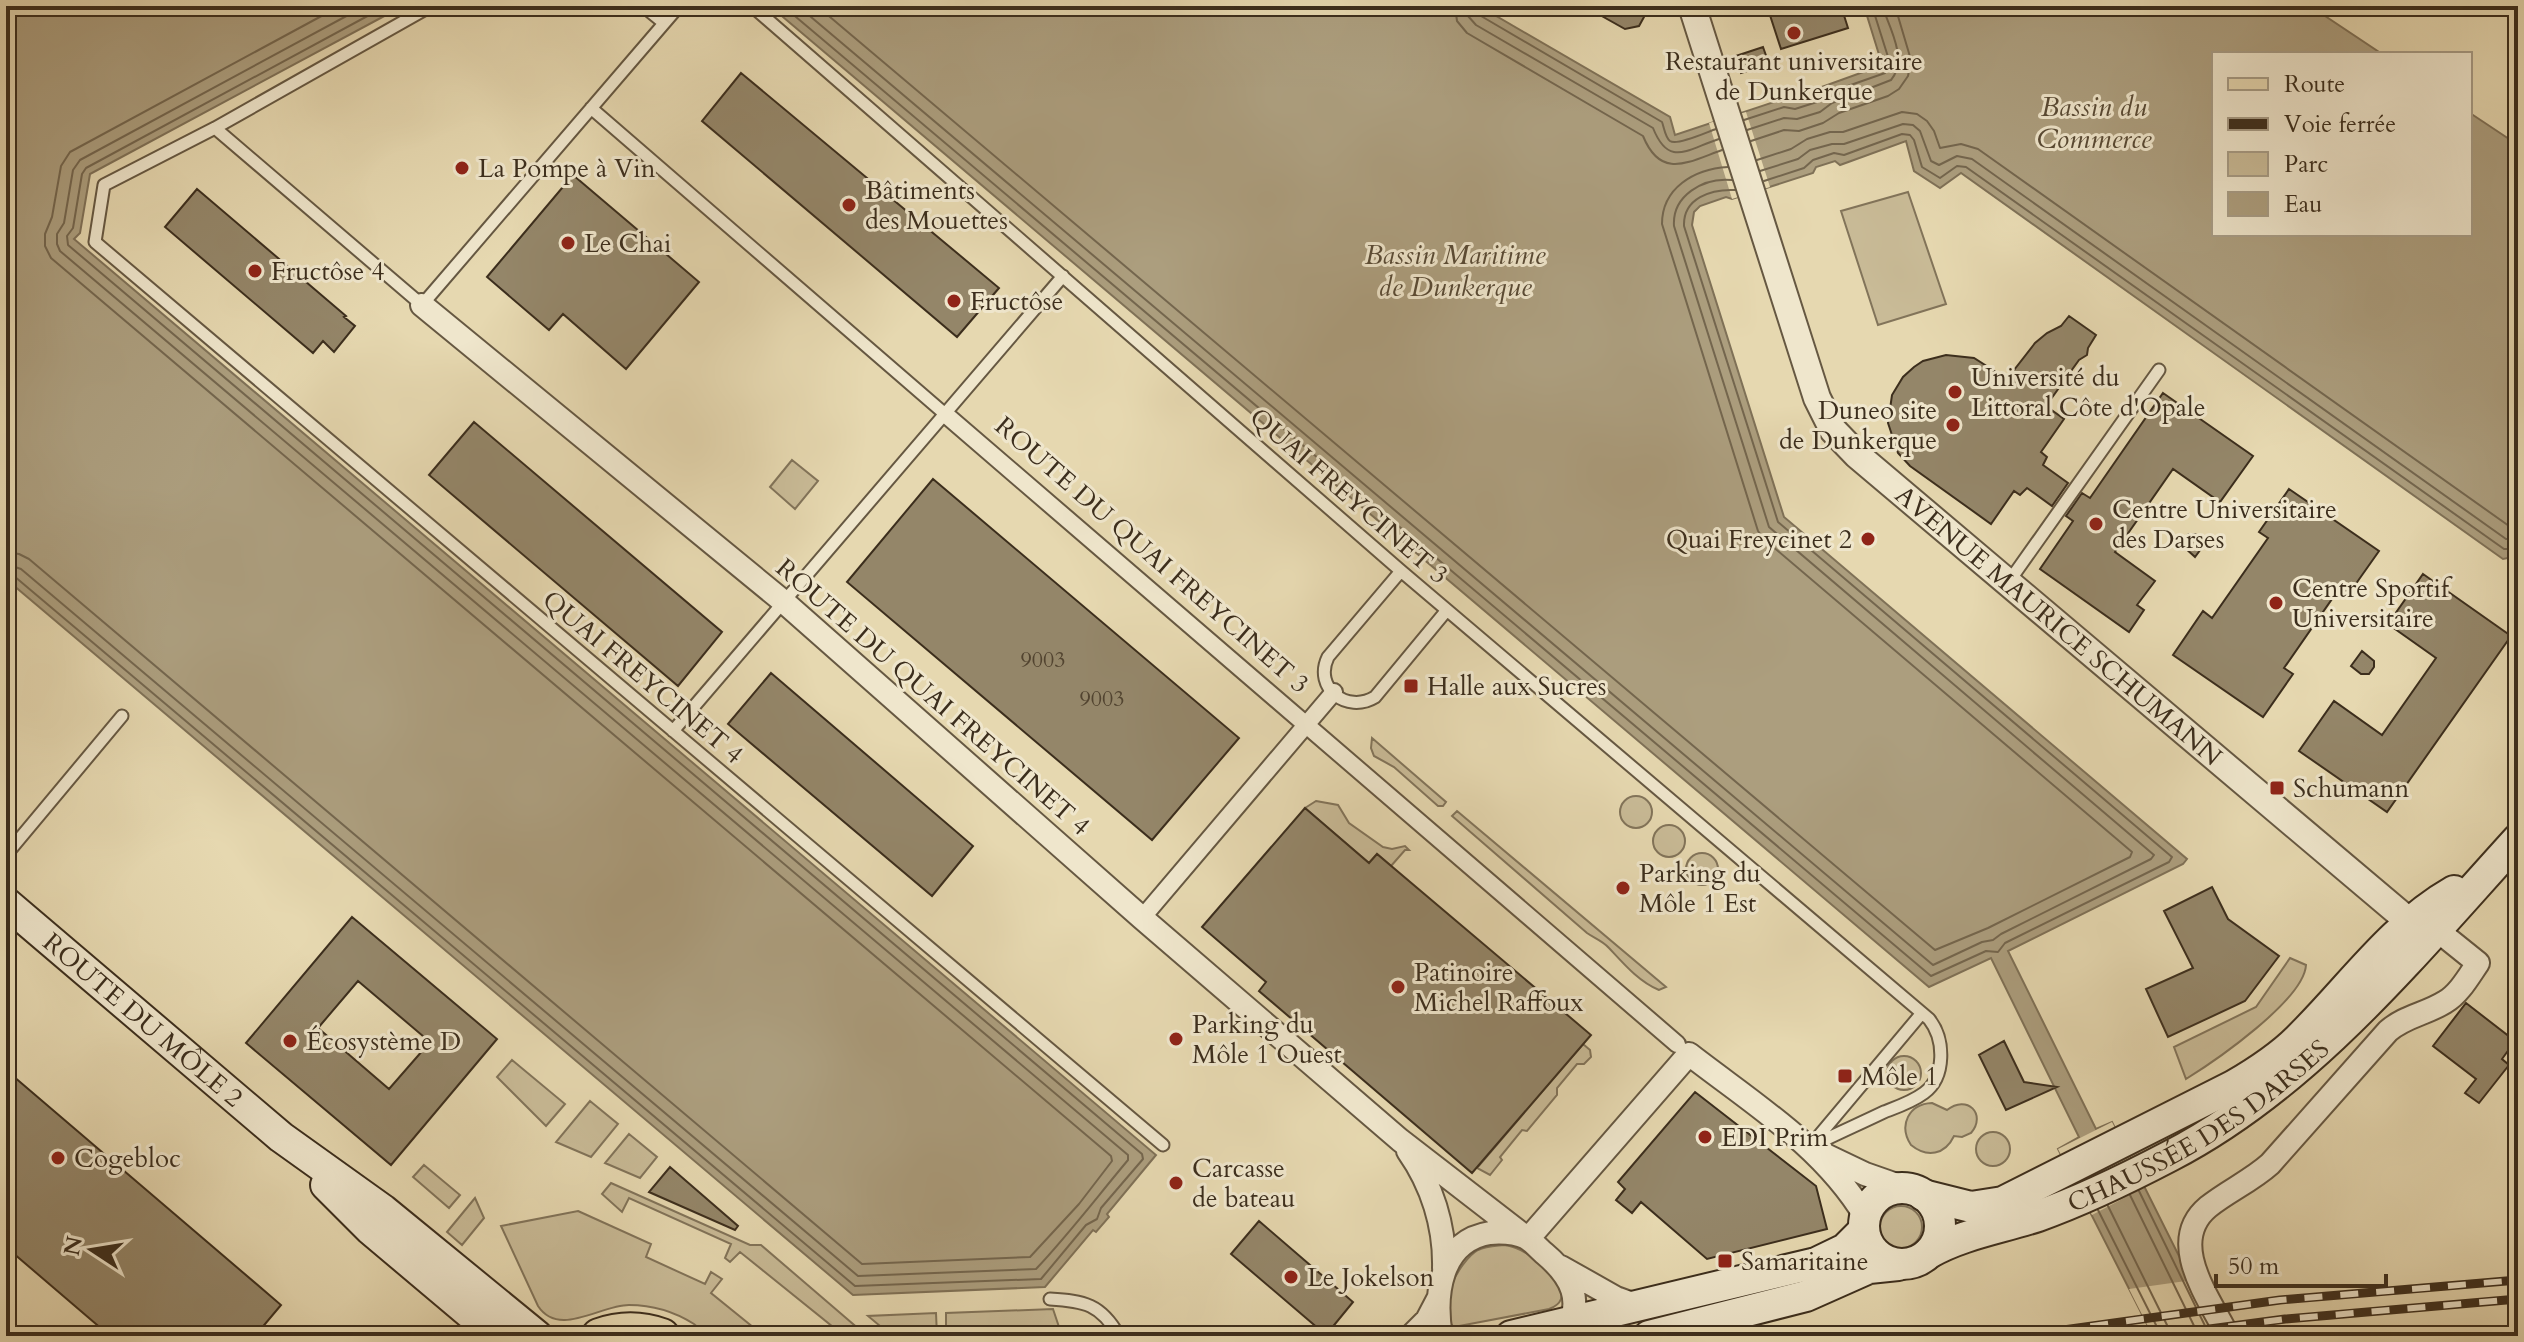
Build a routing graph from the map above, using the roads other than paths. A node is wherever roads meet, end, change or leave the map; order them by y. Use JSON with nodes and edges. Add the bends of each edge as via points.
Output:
{"nodes":[{"id":1,"x":431,"y":6,"type":"edge"},
{"id":2,"x":643,"y":6,"type":"edge"},
{"id":3,"x":679,"y":6,"type":"edge"},
{"id":4,"x":752,"y":6,"type":"edge"},
{"id":5,"x":1692,"y":6,"type":"edge"},
{"id":6,"x":664,"y":23,"type":"junction"},
{"id":7,"x":591,"y":108,"type":"junction"},
{"id":8,"x":215,"y":128,"type":"junction"},
{"id":9,"x":1063,"y":276,"type":"junction"},
{"id":10,"x":422,"y":305,"type":"junction"},
{"id":11,"x":2159,"y":370,"type":"dead end"},
{"id":12,"x":945,"y":414,"type":"junction"},
{"id":13,"x":1401,"y":571,"type":"junction"},
{"id":14,"x":2008,"y":583,"type":"junction"},
{"id":15,"x":784,"y":602,"type":"junction"},
{"id":16,"x":1447,"y":610,"type":"junction"},
{"id":17,"x":1334,"y":692,"type":"junction"},
{"id":18,"x":122,"y":716,"type":"dead end"},
{"id":19,"x":1306,"y":725,"type":"junction"},
{"id":20,"x":673,"y":731,"type":"junction"},
{"id":21,"x":2518,"y":839,"type":"edge"},
{"id":22,"x":6,"y":855,"type":"edge"},
{"id":23,"x":6,"y":903,"type":"edge"},
{"id":24,"x":1142,"y":918,"type":"junction"},
{"id":25,"x":2423,"y":926,"type":"junction"},
{"id":26,"x":1922,"y":1013,"type":"junction"},
{"id":27,"x":1683,"y":1049,"type":"junction"},
{"id":28,"x":281,"y":1137,"type":"junction"},
{"id":29,"x":1400,"y":1140,"type":"junction"},
{"id":30,"x":1163,"y":1145,"type":"dead end"},
{"id":31,"x":1810,"y":1147,"type":"junction"},
{"id":32,"x":1914,"y":1192,"type":"junction"},
{"id":33,"x":2057,"y":1193,"type":"junction"},
{"id":34,"x":1864,"y":1223,"type":"junction"},
{"id":35,"x":1528,"y":1239,"type":"junction"},
{"id":36,"x":1929,"y":1253,"type":"junction"},
{"id":37,"x":1898,"y":1265,"type":"junction"},
{"id":38,"x":1560,"y":1266,"type":"junction"},
{"id":39,"x":1444,"y":1271,"type":"junction"},
{"id":40,"x":1438,"y":1298,"type":"junction"},
{"id":41,"x":1050,"y":1299,"type":"dead end"},
{"id":42,"x":1639,"y":1306,"type":"junction"},
{"id":43,"x":1568,"y":1329,"type":"edge"},
{"id":44,"x":497,"y":1336,"type":"edge"},
{"id":45,"x":537,"y":1336,"type":"edge"},
{"id":46,"x":599,"y":1336,"type":"edge"},
{"id":47,"x":662,"y":1336,"type":"edge"},
{"id":48,"x":1119,"y":1336,"type":"edge"},
{"id":49,"x":1411,"y":1336,"type":"edge"},
{"id":50,"x":1441,"y":1336,"type":"edge"},
{"id":51,"x":1511,"y":1336,"type":"edge"},
{"id":52,"x":1649,"y":1336,"type":"edge"},
{"id":53,"x":2228,"y":1336,"type":"edge"}],
"edges":[{"from":1,"to":8,"type":"lane"},
{"from":2,"to":6,"type":"lane"},
{"from":3,"to":6,"type":"lane"},
{"from":4,"to":9,"type":"lane","name":"QUAI FREYCINET 3"},
{"from":5,"to":14,"type":"street","name":"AVENUE MAURICE SCHUMANN","via":[[1817,398],[1833,430]]},
{"from":6,"to":7,"type":"lane"},
{"from":7,"to":10,"type":"lane"},
{"from":7,"to":12,"type":"lane","name":"ROUTE DU QUAI FREYCINET 3"},
{"from":8,"to":10,"type":"lane"},
{"from":8,"to":20,"type":"lane","name":"QUAI FREYCINET 4","via":[[104,185],[95,242]]},
{"from":9,"to":12,"type":"lane"},
{"from":9,"to":13,"type":"lane","name":"QUAI FREYCINET 3"},
{"from":10,"to":15,"type":"street","name":"ROUTE DU QUAI FREYCINET 4"},
{"from":11,"to":14,"type":"lane"},
{"from":12,"to":15,"type":"lane"},
{"from":12,"to":19,"type":"street","name":"ROUTE DU QUAI FREYCINET 3"},
{"from":13,"to":16,"type":"lane","name":"QUAI FREYCINET 3"},
{"from":13,"to":17,"type":"lane","via":[[1328,657],[1324,678]]},
{"from":14,"to":25,"type":"street","name":"AVENUE MAURICE SCHUMANN"},
{"from":15,"to":20,"type":"lane"},
{"from":15,"to":24,"type":"street","name":"ROUTE DU QUAI FREYCINET 4"},
{"from":16,"to":17,"type":"lane","via":[[1375,697],[1353,703]]},
{"from":16,"to":26,"type":"lane","name":"QUAI FREYCINET 3"},
{"from":17,"to":19,"type":"street"},
{"from":18,"to":22,"type":"lane"},
{"from":19,"to":24,"type":"street"},
{"from":19,"to":27,"type":"street","name":"ROUTE DU QUAI FREYCINET 3"},
{"from":20,"to":30,"type":"lane","name":"QUAI FREYCINET 4"},
{"from":21,"to":25,"type":"main road","via":[[2490,869],[2441,898]]},
{"from":23,"to":28,"type":"main road","name":"ROUTE DU MÔLE 2"},
{"from":24,"to":29,"type":"street","name":"ROUTE DU QUAI FREYCINET 4"},
{"from":25,"to":33,"type":"main road","name":"CHAUSSÉE DES DARSES","via":[[2278,1057],[2133,1138]]},
{"from":25,"to":33,"type":"main road","name":"CHAUSSÉE DES DARSES","via":[[2333,1036],[2272,1091],[2198,1141],[2149,1166]]},
{"from":25,"to":53,"type":"street","via":[[2478,963],[2464,982],[2444,1003],[2388,1031],[2270,1164],[2195,1221],[2189,1238],[2191,1258]]},
{"from":26,"to":31,"type":"lane"},
{"from":26,"to":31,"type":"lane","via":[[1940,1042],[1938,1072],[1930,1087]]},
{"from":27,"to":31,"type":"street","name":"ROUTE DU QUAI FREYCINET 3"},
{"from":27,"to":35,"type":"street"},
{"from":28,"to":44,"type":"main road","name":"ROUTE DU MÔLE 2","via":[[358,1219]]},
{"from":28,"to":45,"type":"main road","name":"ROUTE DU MÔLE 2","via":[[383,1210]]},
{"from":29,"to":35,"type":"street","name":"ROUTE DU QUAI FREYCINET 4"},
{"from":29,"to":39,"type":"street","name":"ROUTE DU QUAI FREYCINET 4","via":[[1422,1173],[1437,1210]]},
{"from":31,"to":32,"type":"street","name":"ROUTE DU QUAI FREYCINET 3"},
{"from":31,"to":34,"type":"street","name":"ROUTE DU QUAI FREYCINET 3","via":[[1848,1190]]},
{"from":32,"to":33,"type":"main road","name":"CHAUSSÉE DES DARSES","via":[[1978,1207]]},
{"from":32,"to":34,"type":"main road","via":[[1893,1189],[1882,1194],[1870,1205]]},
{"from":32,"to":36,"type":"main road","via":[[1934,1206],[1940,1221],[1939,1237]]},
{"from":33,"to":36,"type":"main road","name":"CHAUSSÉE DES DARSES","via":[[2011,1225]]},
{"from":34,"to":37,"type":"main road","via":[[1871,1250]]},
{"from":34,"to":42,"type":"main road","via":[[1845,1249],[1816,1263]]},
{"from":35,"to":38,"type":"street","name":"ROUTE DU QUAI FREYCINET 4"},
{"from":35,"to":39,"type":"street","via":[[1494,1233],[1473,1238],[1453,1253]]},
{"from":36,"to":37,"type":"main road"},
{"from":37,"to":52,"type":"main road","via":[[1869,1268],[1806,1296]]},
{"from":38,"to":42,"type":"street","name":"ROUTE DU QUAI FREYCINET 4"},
{"from":38,"to":43,"type":"street","via":[[1573,1293]]},
{"from":39,"to":40,"type":"street"},
{"from":40,"to":49,"type":"street"},
{"from":40,"to":50,"type":"street"},
{"from":41,"to":48,"type":"lane","via":[[1093,1307]]},
{"from":42,"to":43,"type":"main road"},
{"from":43,"to":51,"type":"main road"},
{"from":46,"to":47,"type":"main road","via":[[634,1330]]}]}
